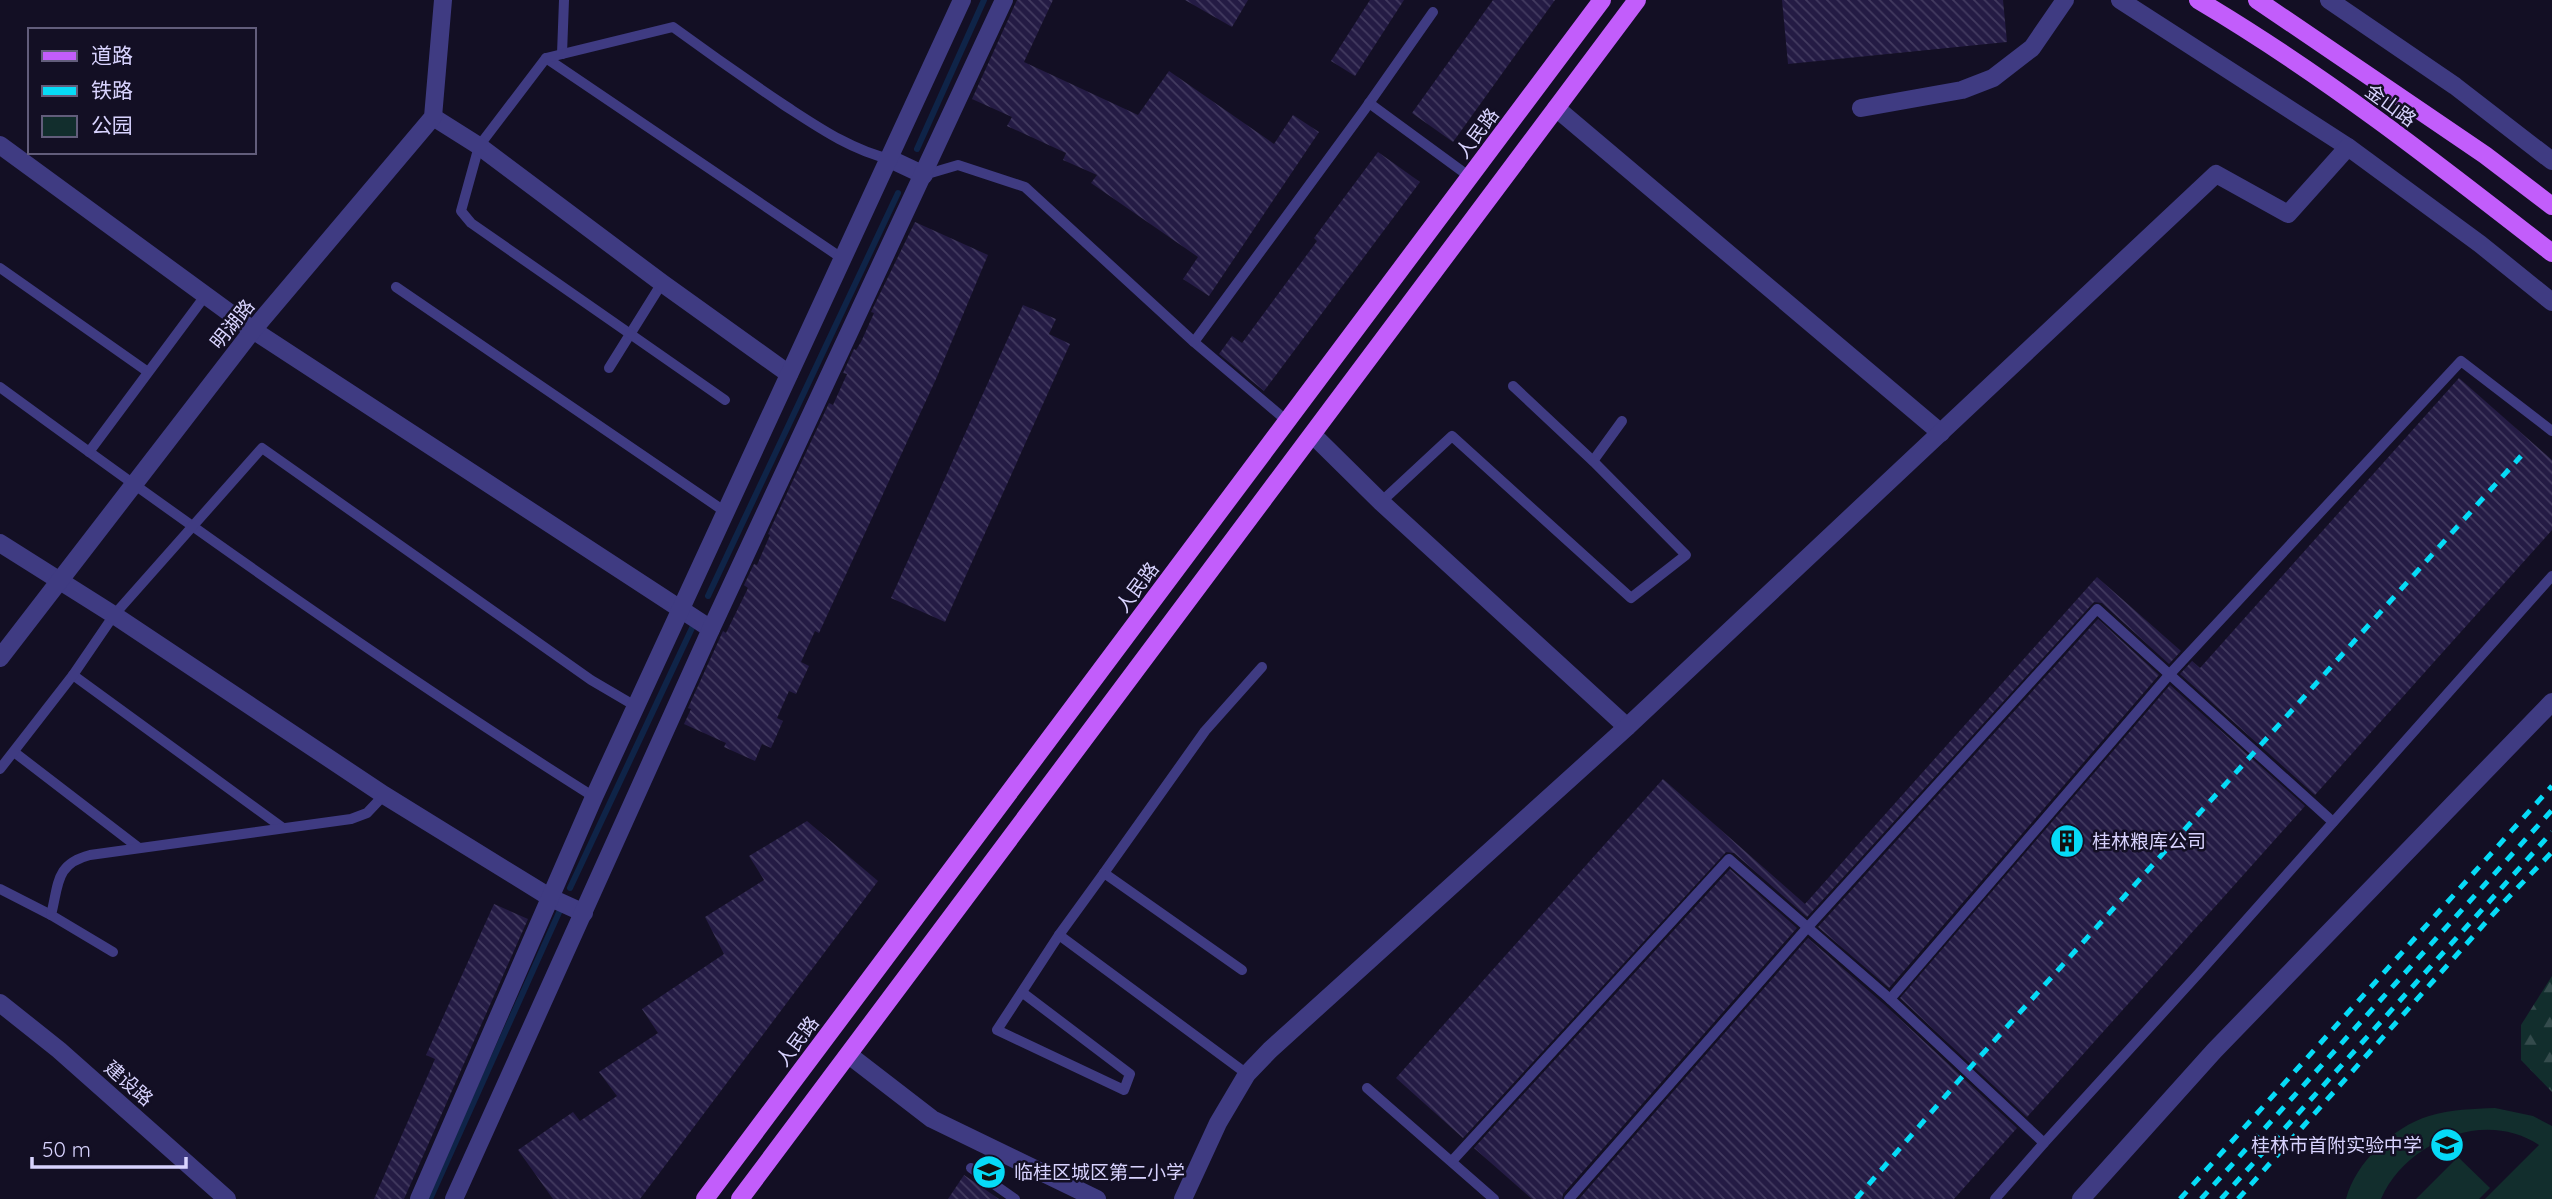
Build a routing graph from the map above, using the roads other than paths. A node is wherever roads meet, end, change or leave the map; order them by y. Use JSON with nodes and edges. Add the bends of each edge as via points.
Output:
{"nodes":[{"id":1,"x":443,"y":0,"type":"edge"},
{"id":2,"x":564,"y":0,"type":"edge"},
{"id":3,"x":962,"y":0,"type":"edge"},
{"id":4,"x":1004,"y":0,"type":"edge"},
{"id":5,"x":1602,"y":0,"type":"edge"},
{"id":6,"x":2065,"y":0,"type":"edge"},
{"id":7,"x":2120,"y":0,"type":"edge"},
{"id":8,"x":2198,"y":0,"type":"edge"},
{"id":9,"x":2257,"y":0,"type":"edge"},
{"id":10,"x":2329,"y":0,"type":"edge"},
{"id":11,"x":1633,"y":5,"type":"edge"},
{"id":12,"x":1433,"y":12,"type":"dead end"},
{"id":13,"x":562,"y":54,"type":"junction"},
{"id":14,"x":546,"y":58,"type":"junction"},
{"id":15,"x":1369,"y":103,"type":"junction"},
{"id":16,"x":1556,"y":108,"type":"junction"},
{"id":17,"x":1861,"y":108,"type":"dead end"},
{"id":18,"x":433,"y":117,"type":"junction"},
{"id":19,"x":0,"y":145,"type":"edge"},
{"id":20,"x":479,"y":146,"type":"junction"},
{"id":21,"x":2348,"y":147,"type":"junction"},
{"id":22,"x":890,"y":159,"type":"junction"},
{"id":23,"x":2552,"y":161,"type":"edge"},
{"id":24,"x":924,"y":175,"type":"junction"},
{"id":25,"x":1470,"y":177,"type":"junction"},
{"id":26,"x":2552,"y":206,"type":"edge"},
{"id":27,"x":2552,"y":253,"type":"edge"},
{"id":28,"x":843,"y":259,"type":"junction"},
{"id":29,"x":0,"y":268,"type":"edge"},
{"id":30,"x":662,"y":283,"type":"junction"},
{"id":31,"x":397,"y":287,"type":"dead end"},
{"id":32,"x":205,"y":296,"type":"junction"},
{"id":33,"x":2552,"y":302,"type":"edge"},
{"id":34,"x":253,"y":330,"type":"junction"},
{"id":35,"x":629,"y":335,"type":"junction"},
{"id":36,"x":1194,"y":342,"type":"junction"},
{"id":37,"x":609,"y":368,"type":"dead end"},
{"id":38,"x":148,"y":372,"type":"junction"},
{"id":39,"x":789,"y":374,"type":"junction"},
{"id":40,"x":1513,"y":386,"type":"dead end"},
{"id":41,"x":0,"y":387,"type":"edge"},
{"id":42,"x":725,"y":400,"type":"dead end"},
{"id":43,"x":1287,"y":421,"type":"junction"},
{"id":44,"x":1622,"y":421,"type":"dead end"},
{"id":45,"x":2552,"y":431,"type":"edge"},
{"id":46,"x":1941,"y":433,"type":"junction"},
{"id":47,"x":1313,"y":435,"type":"junction"},
{"id":48,"x":89,"y":452,"type":"junction"},
{"id":49,"x":1593,"y":461,"type":"junction"},
{"id":50,"x":133,"y":484,"type":"junction"},
{"id":51,"x":1381,"y":502,"type":"junction"},
{"id":52,"x":724,"y":512,"type":"junction"},
{"id":53,"x":192,"y":526,"type":"junction"},
{"id":54,"x":0,"y":543,"type":"edge"},
{"id":55,"x":2552,"y":576,"type":"edge"},
{"id":56,"x":59,"y":583,"type":"junction"},
{"id":57,"x":681,"y":609,"type":"junction"},
{"id":58,"x":114,"y":615,"type":"junction"},
{"id":59,"x":711,"y":629,"type":"junction"},
{"id":60,"x":0,"y":658,"type":"edge"},
{"id":61,"x":1262,"y":667,"type":"dead end"},
{"id":62,"x":73,"y":675,"type":"junction"},
{"id":63,"x":2169,"y":675,"type":"junction"},
{"id":64,"x":2552,"y":702,"type":"edge"},
{"id":65,"x":637,"y":707,"type":"junction"},
{"id":66,"x":1627,"y":727,"type":"junction"},
{"id":67,"x":14,"y":751,"type":"junction"},
{"id":68,"x":0,"y":769,"type":"edge"},
{"id":69,"x":384,"y":795,"type":"junction"},
{"id":70,"x":594,"y":797,"type":"junction"},
{"id":71,"x":2333,"y":822,"type":"junction"},
{"id":72,"x":283,"y":828,"type":"junction"},
{"id":73,"x":139,"y":848,"type":"junction"},
{"id":74,"x":1104,"y":873,"type":"junction"},
{"id":75,"x":0,"y":889,"type":"edge"},
{"id":76,"x":551,"y":898,"type":"junction"},
{"id":77,"x":584,"y":913,"type":"junction"},
{"id":78,"x":51,"y":915,"type":"junction"},
{"id":79,"x":1807,"y":928,"type":"junction"},
{"id":80,"x":1059,"y":935,"type":"junction"},
{"id":81,"x":113,"y":952,"type":"dead end"},
{"id":82,"x":1242,"y":970,"type":"dead end"},
{"id":83,"x":1023,"y":993,"type":"junction"},
{"id":84,"x":1890,"y":999,"type":"junction"},
{"id":85,"x":0,"y":1003,"type":"edge"},
{"id":86,"x":849,"y":1055,"type":"junction"},
{"id":87,"x":1247,"y":1074,"type":"junction"},
{"id":88,"x":1367,"y":1088,"type":"dead end"},
{"id":89,"x":2044,"y":1143,"type":"junction"},
{"id":90,"x":1452,"y":1161,"type":"junction"},
{"id":91,"x":971,"y":1168,"type":"dead end"},
{"id":92,"x":227,"y":1199,"type":"edge"},
{"id":93,"x":419,"y":1199,"type":"edge"},
{"id":94,"x":454,"y":1199,"type":"edge"},
{"id":95,"x":705,"y":1199,"type":"edge"},
{"id":96,"x":740,"y":1199,"type":"edge"},
{"id":97,"x":1015,"y":1199,"type":"edge"},
{"id":98,"x":1097,"y":1199,"type":"edge"},
{"id":99,"x":1183,"y":1199,"type":"edge"},
{"id":100,"x":1494,"y":1199,"type":"edge"},
{"id":101,"x":1569,"y":1199,"type":"edge"},
{"id":102,"x":1995,"y":1199,"type":"edge"},
{"id":103,"x":2081,"y":1199,"type":"edge"}],
"edges":[{"from":1,"to":18,"type":"street"},
{"from":2,"to":13,"type":"lane"},
{"from":3,"to":22,"type":"street"},
{"from":4,"to":24,"type":"street"},
{"from":5,"to":25,"type":"main road","name":"人民路"},
{"from":6,"to":17,"type":"street","via":[[2032,48],[1993,78],[1962,89]]},
{"from":7,"to":21,"type":"street"},
{"from":8,"to":27,"type":"main road","name":"金山路","via":[[2260,37]]},
{"from":9,"to":26,"type":"main road","name":"金山路","via":[[2486,155]]},
{"from":10,"to":23,"type":"street","via":[[2455,86]]},
{"from":11,"to":16,"type":"main road"},
{"from":12,"to":15,"type":"lane"},
{"from":13,"to":14,"type":"lane"},
{"from":13,"to":22,"type":"lane","via":[[673,27],[824,130],[865,153]]},
{"from":14,"to":20,"type":"lane"},
{"from":14,"to":28,"type":"lane"},
{"from":15,"to":25,"type":"lane"},
{"from":15,"to":36,"type":"lane"},
{"from":16,"to":46,"type":"street"},
{"from":16,"to":47,"type":"main road"},
{"from":18,"to":20,"type":"street"},
{"from":18,"to":34,"type":"street","name":"明湖路"},
{"from":19,"to":32,"type":"street"},
{"from":20,"to":30,"type":"street"},
{"from":20,"to":35,"type":"lane","via":[[461,211],[464,216]]},
{"from":21,"to":33,"type":"street"},
{"from":21,"to":46,"type":"street","via":[[2288,215],[2216,174]]},
{"from":22,"to":24,"type":"street"},
{"from":22,"to":28,"type":"street"},
{"from":24,"to":36,"type":"lane","via":[[958,165],[1025,187]]},
{"from":24,"to":59,"type":"street"},
{"from":25,"to":43,"type":"main road","name":"人民路"},
{"from":28,"to":39,"type":"street"},
{"from":29,"to":38,"type":"lane"},
{"from":30,"to":35,"type":"lane"},
{"from":30,"to":39,"type":"street"},
{"from":31,"to":52,"type":"lane"},
{"from":32,"to":34,"type":"street"},
{"from":32,"to":38,"type":"lane"},
{"from":34,"to":50,"type":"street","name":"明湖路"},
{"from":34,"to":57,"type":"street"},
{"from":35,"to":37,"type":"lane"},
{"from":35,"to":42,"type":"lane"},
{"from":36,"to":43,"type":"lane"},
{"from":38,"to":48,"type":"lane"},
{"from":39,"to":52,"type":"street"},
{"from":40,"to":49,"type":"lane"},
{"from":41,"to":48,"type":"lane"},
{"from":43,"to":95,"type":"main road","name":"人民路"},
{"from":44,"to":49,"type":"lane"},
{"from":45,"to":63,"type":"lane","via":[[2461,361]]},
{"from":46,"to":66,"type":"street"},
{"from":47,"to":51,"type":"street"},
{"from":47,"to":86,"type":"main road"},
{"from":48,"to":50,"type":"lane"},
{"from":49,"to":51,"type":"lane","via":[[1686,555],[1631,598],[1452,436]]},
{"from":50,"to":53,"type":"lane"},
{"from":50,"to":56,"type":"street","name":"明湖路"},
{"from":51,"to":66,"type":"street"},
{"from":52,"to":57,"type":"street"},
{"from":53,"to":58,"type":"lane"},
{"from":53,"to":65,"type":"lane","via":[[262,448],[591,680]]},
{"from":53,"to":70,"type":"lane"},
{"from":54,"to":56,"type":"street"},
{"from":55,"to":71,"type":"lane"},
{"from":56,"to":58,"type":"street"},
{"from":56,"to":60,"type":"street","name":"明湖路"},
{"from":57,"to":59,"type":"street"},
{"from":57,"to":65,"type":"street"},
{"from":58,"to":62,"type":"lane"},
{"from":58,"to":69,"type":"street"},
{"from":59,"to":77,"type":"street"},
{"from":61,"to":74,"type":"lane","via":[[1205,731]]},
{"from":62,"to":67,"type":"lane"},
{"from":62,"to":72,"type":"lane"},
{"from":63,"to":71,"type":"lane"},
{"from":63,"to":79,"type":"lane","via":[[2097,609]]},
{"from":63,"to":84,"type":"lane"},
{"from":64,"to":103,"type":"street","via":[[2214,1051]]},
{"from":65,"to":70,"type":"street"},
{"from":66,"to":87,"type":"street"},
{"from":67,"to":68,"type":"lane"},
{"from":67,"to":73,"type":"lane"},
{"from":69,"to":72,"type":"lane","via":[[359,816]]},
{"from":69,"to":76,"type":"street"},
{"from":70,"to":76,"type":"street"},
{"from":71,"to":89,"type":"lane"},
{"from":72,"to":73,"type":"lane"},
{"from":73,"to":78,"type":"lane","via":[[70,862],[62,873]]},
{"from":74,"to":80,"type":"lane"},
{"from":74,"to":82,"type":"lane"},
{"from":75,"to":78,"type":"lane"},
{"from":76,"to":77,"type":"street"},
{"from":76,"to":93,"type":"street"},
{"from":77,"to":94,"type":"street"},
{"from":78,"to":81,"type":"lane"},
{"from":79,"to":84,"type":"lane"},
{"from":79,"to":90,"type":"lane","via":[[1729,859]]},
{"from":79,"to":101,"type":"lane"},
{"from":80,"to":83,"type":"lane"},
{"from":80,"to":87,"type":"lane"},
{"from":83,"to":83,"type":"lane","via":[[1130,1074],[1124,1090],[996,1030]]},
{"from":84,"to":89,"type":"lane"},
{"from":85,"to":92,"type":"street","name":"建设路","via":[[59,1049]]},
{"from":86,"to":96,"type":"main road"},
{"from":86,"to":98,"type":"street","via":[[932,1119]]},
{"from":87,"to":99,"type":"street"},
{"from":88,"to":90,"type":"lane"},
{"from":89,"to":102,"type":"lane"},
{"from":90,"to":100,"type":"lane"},
{"from":91,"to":97,"type":"lane"}]}
